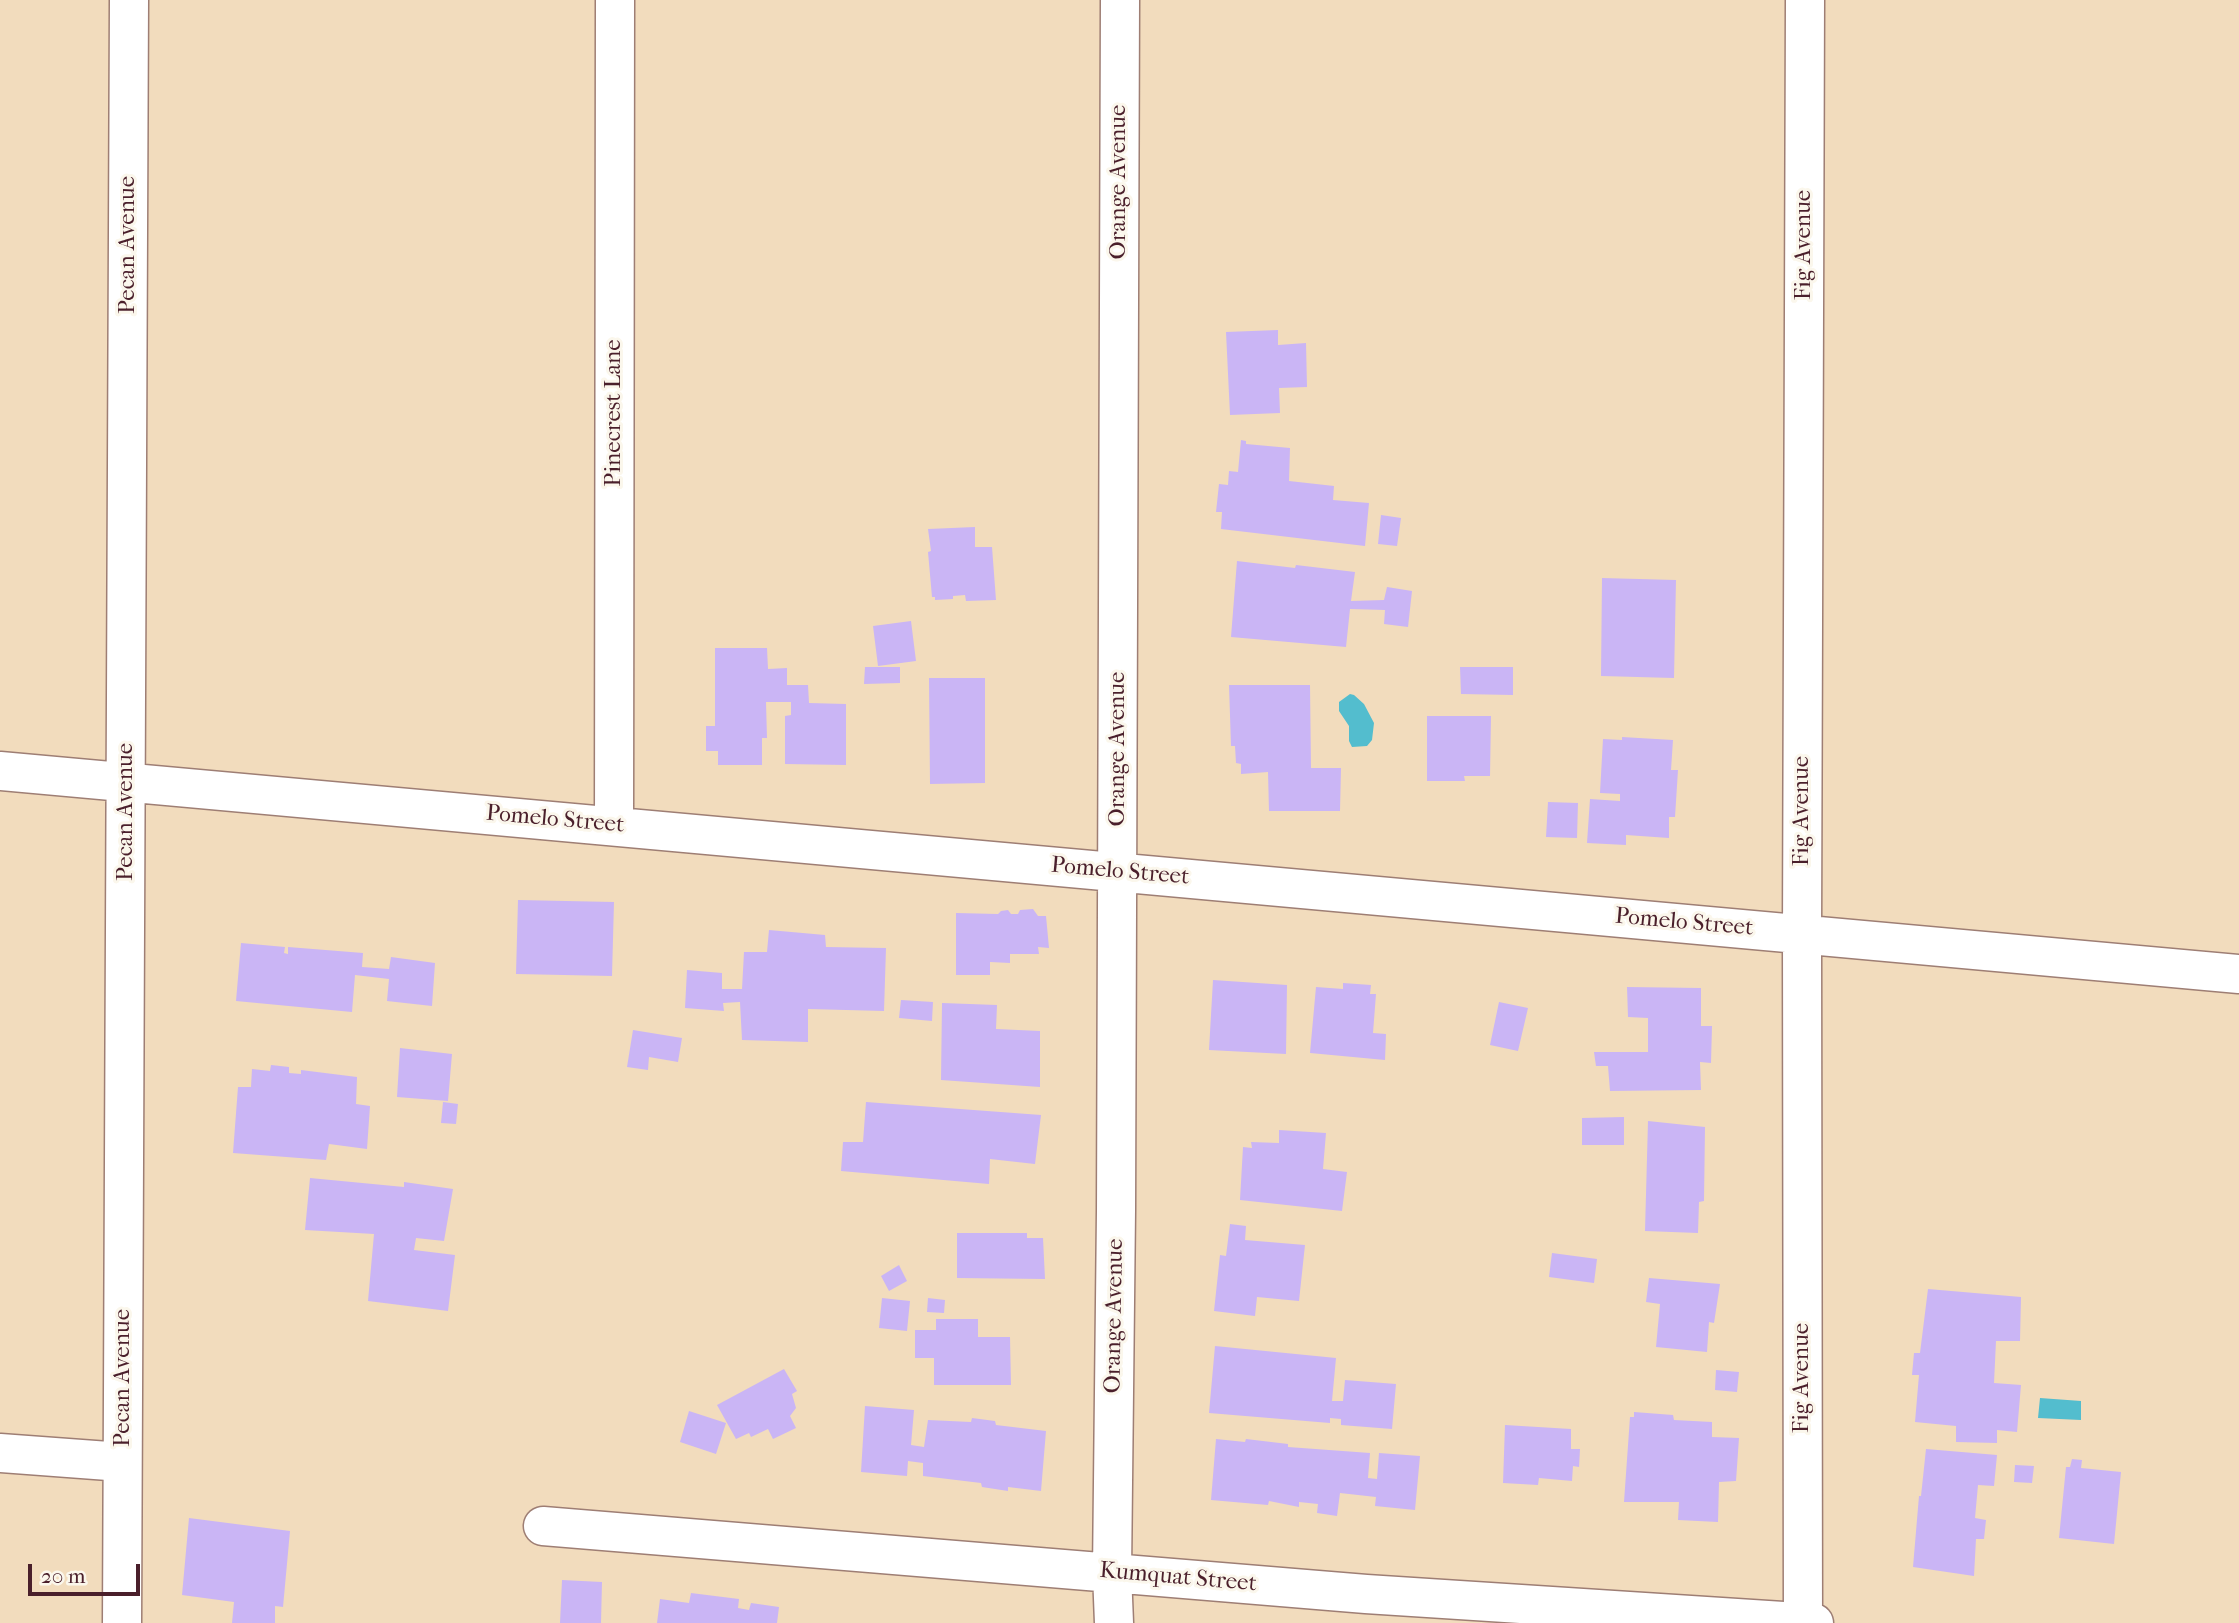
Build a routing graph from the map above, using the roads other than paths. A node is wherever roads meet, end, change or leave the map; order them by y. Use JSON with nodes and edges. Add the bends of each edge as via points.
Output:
{"nodes":[{"id":1,"x":129,"y":0,"type":"edge"},
{"id":2,"x":615,"y":0,"type":"edge"},
{"id":3,"x":1120,"y":0,"type":"edge"},
{"id":4,"x":1805,"y":0,"type":"edge"},
{"id":5,"x":0,"y":771,"type":"edge"},
{"id":6,"x":126,"y":783,"type":"junction"},
{"id":7,"x":614,"y":826,"type":"junction"},
{"id":8,"x":1118,"y":872,"type":"junction"},
{"id":9,"x":1802,"y":933,"type":"junction"},
{"id":10,"x":2239,"y":974,"type":"edge"},
{"id":11,"x":0,"y":1453,"type":"edge"},
{"id":12,"x":122,"y":1462,"type":"junction"},
{"id":13,"x":543,"y":1526,"type":"dead end"},
{"id":14,"x":1112,"y":1573,"type":"junction"},
{"id":15,"x":122,"y":1623,"type":"edge"},
{"id":16,"x":1114,"y":1623,"type":"edge"},
{"id":17,"x":1807,"y":1623,"type":"edge"}],
"edges":[{"from":1,"to":6,"type":"street","name":"Pecan Avenue"},
{"from":2,"to":7,"type":"street","name":"Pinecrest Lane"},
{"from":3,"to":8,"type":"street","name":"Orange Avenue"},
{"from":4,"to":9,"type":"street","name":"Fig Avenue"},
{"from":5,"to":6,"type":"street","name":"Pomelo Street"},
{"from":6,"to":7,"type":"street","name":"Pomelo Street"},
{"from":6,"to":12,"type":"street","name":"Pecan Avenue"},
{"from":7,"to":8,"type":"street","name":"Pomelo Street"},
{"from":8,"to":9,"type":"street","name":"Pomelo Street"},
{"from":8,"to":14,"type":"street","name":"Orange Avenue"},
{"from":9,"to":10,"type":"street","name":"Pomelo Street"},
{"from":9,"to":17,"type":"street","name":"Fig Avenue"},
{"from":11,"to":12,"type":"street"},
{"from":12,"to":15,"type":"street","name":"Pecan Avenue"},
{"from":13,"to":14,"type":"street","name":"Kumquat Street"},
{"from":14,"to":16,"type":"street","name":"Orange Avenue"},
{"from":14,"to":17,"type":"street","name":"Kumquat Street"}]}
